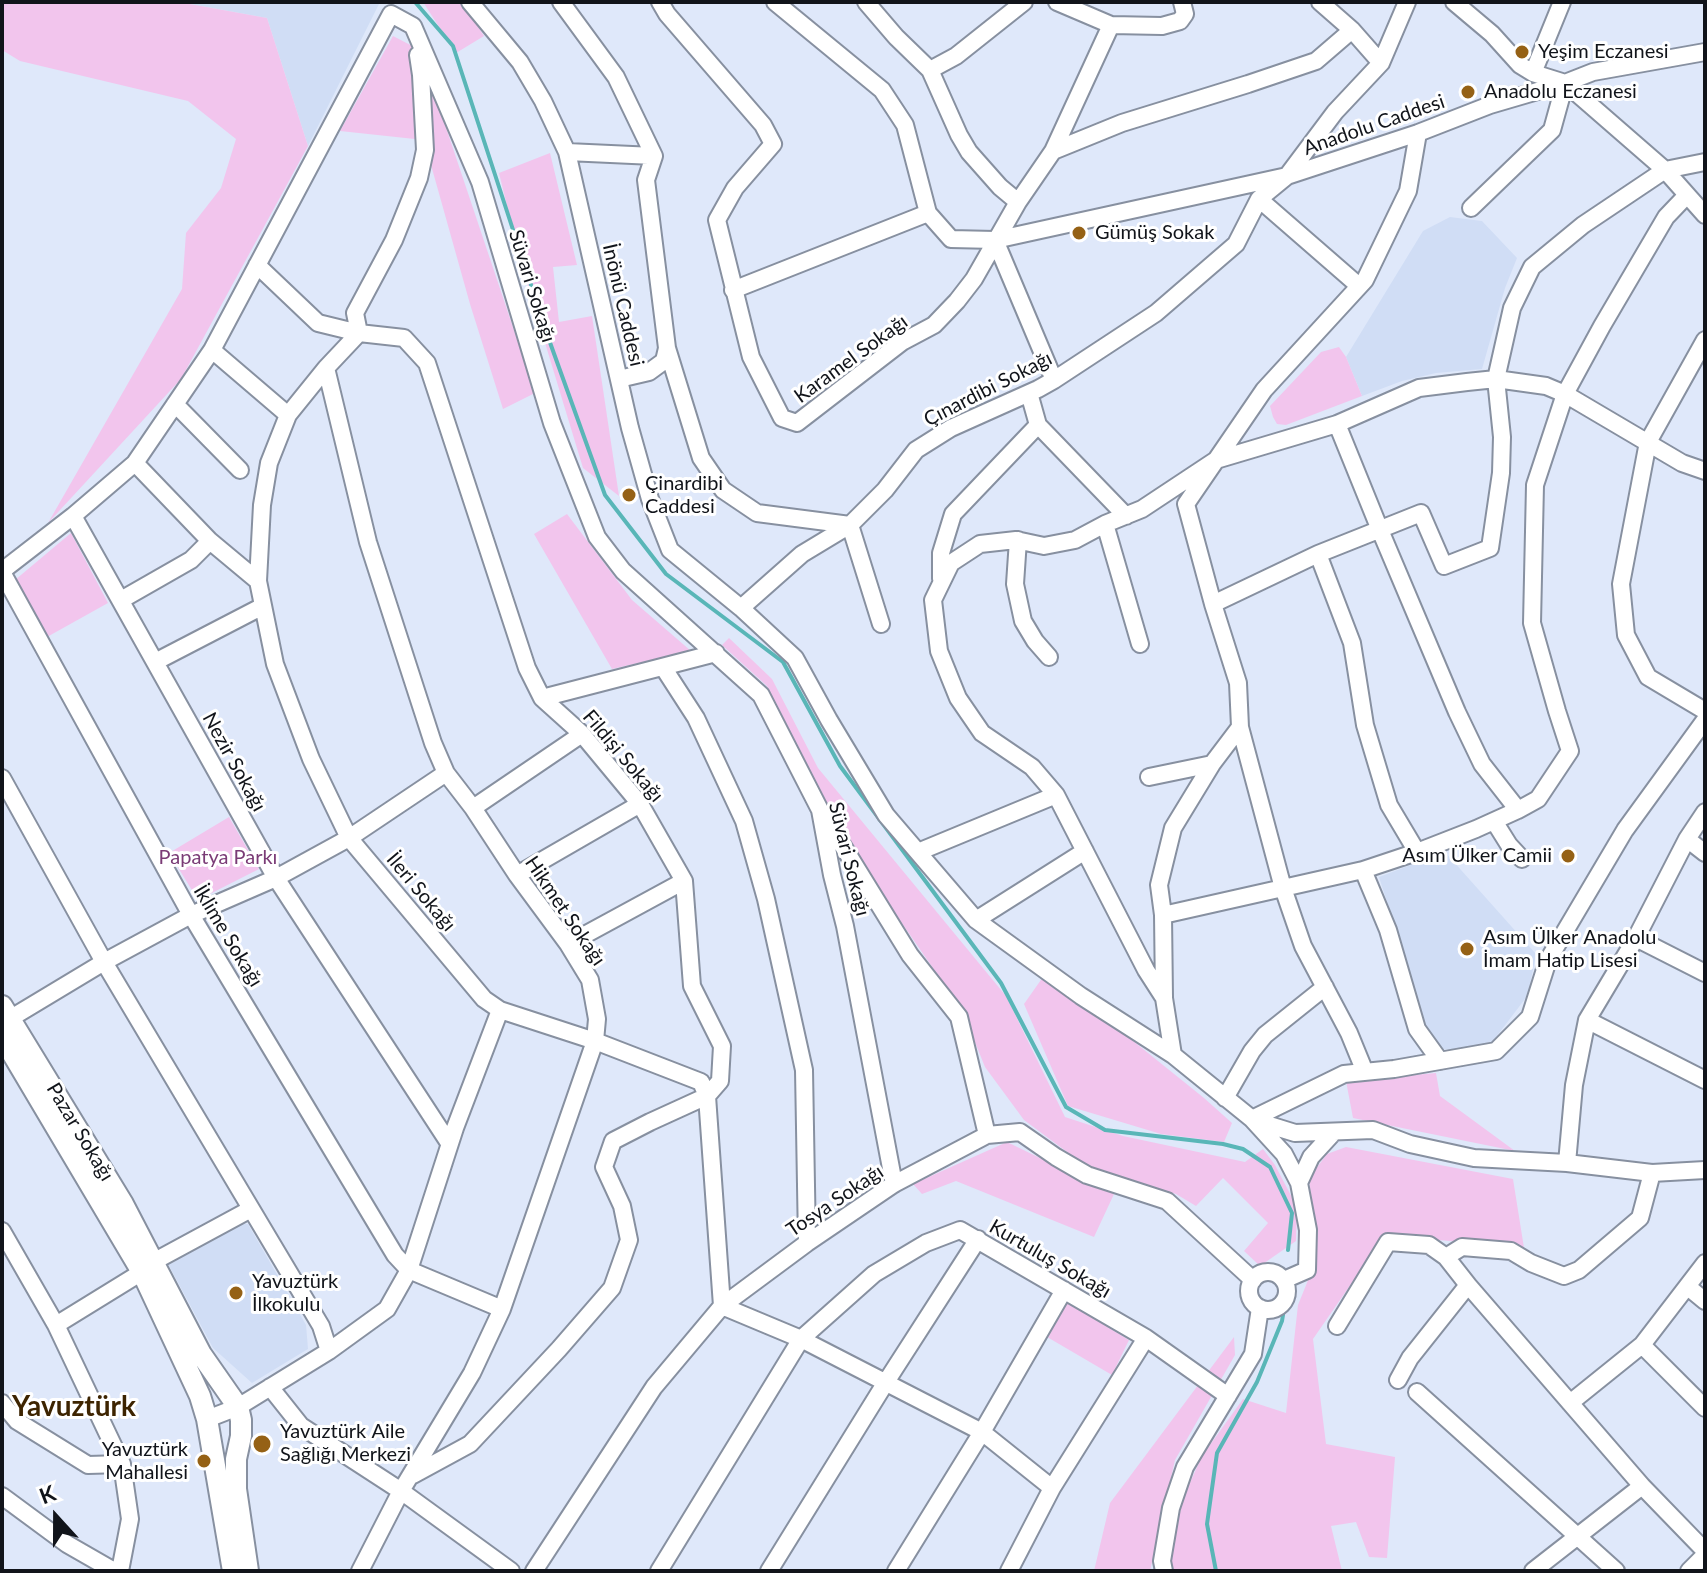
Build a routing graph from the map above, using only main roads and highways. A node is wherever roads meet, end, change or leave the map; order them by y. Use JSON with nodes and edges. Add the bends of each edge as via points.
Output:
{"nodes":[{"id":1,"x":5,"y":1020,"type":"edge"},
{"id":2,"x":148,"y":1267,"type":"junction"},
{"id":3,"x":233,"y":1571,"type":"edge"},
{"id":4,"x":248,"y":1571,"type":"edge"}],
"edges":[{"from":1,"to":2,"type":"main road","name":"Pazar Sokağı","via":[[111,1217]]},
{"from":2,"to":3,"type":"main road","name":"Pazar Sokağı","via":[[207,1419]]},
{"from":2,"to":4,"type":"main road","name":"Pazar Sokağı","via":[[238,1407],[236,1489]]}]}
